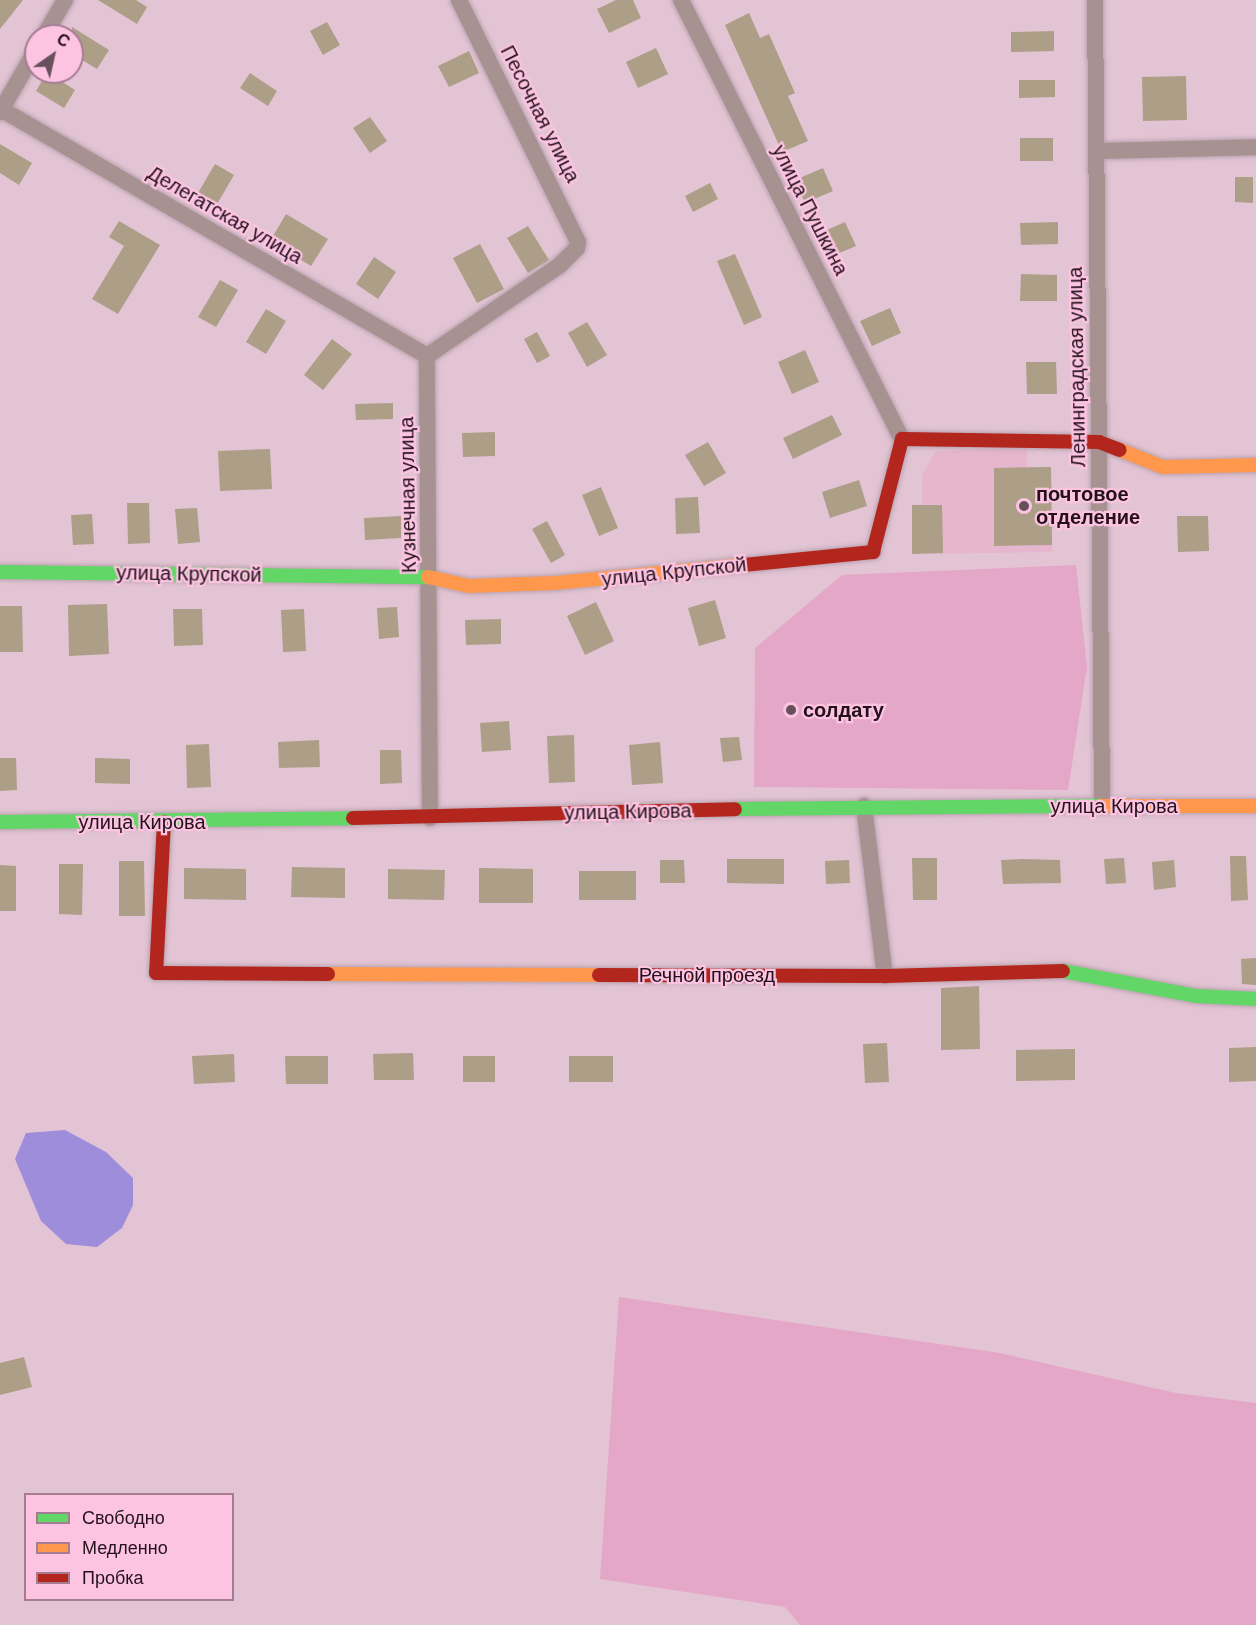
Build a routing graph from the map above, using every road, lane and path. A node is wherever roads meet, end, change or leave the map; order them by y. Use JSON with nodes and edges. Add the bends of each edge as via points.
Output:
{"nodes":[{"id":1,"x":65,"y":0,"type":"edge"},
{"id":2,"x":459,"y":0,"type":"edge"},
{"id":3,"x":681,"y":0,"type":"edge"},
{"id":4,"x":1095,"y":0,"type":"edge"},
{"id":5,"x":51,"y":24,"type":"edge"},
{"id":6,"x":24,"y":71,"type":"edge"},
{"id":7,"x":1,"y":111,"type":"edge"},
{"id":8,"x":1256,"y":147,"type":"edge"},
{"id":9,"x":1096,"y":151,"type":"junction"},
{"id":10,"x":427,"y":356,"type":"junction"},
{"id":11,"x":902,"y":439,"type":"junction"},
{"id":12,"x":1099,"y":442,"type":"junction"},
{"id":13,"x":1256,"y":465,"type":"edge"},
{"id":14,"x":0,"y":572,"type":"edge"},
{"id":15,"x":430,"y":577,"type":"junction"},
{"id":16,"x":864,"y":806,"type":"junction"},
{"id":17,"x":1102,"y":806,"type":"junction"},
{"id":18,"x":1256,"y":806,"type":"edge"},
{"id":19,"x":430,"y":818,"type":"junction"},
{"id":20,"x":0,"y":822,"type":"edge"},
{"id":21,"x":164,"y":822,"type":"junction"},
{"id":22,"x":885,"y":976,"type":"junction"},
{"id":23,"x":1256,"y":999,"type":"edge"}],
"edges":[{"from":1,"to":5,"type":"street"},
{"from":2,"to":10,"type":"street","name":"Песочная улица","via":[[576,234],[577,248],[560,265]]},
{"from":3,"to":11,"type":"street","name":"улица Пушкина"},
{"from":4,"to":9,"type":"street","name":"Ленинградская улица"},
{"from":6,"to":7,"type":"street"},
{"from":7,"to":10,"type":"street","name":"Делегатская улица"},
{"from":8,"to":9,"type":"street"},
{"from":9,"to":12,"type":"street","name":"Ленинградская улица"},
{"from":10,"to":15,"type":"street","name":"Кузнечная улица"},
{"from":11,"to":12,"type":"street"},
{"from":11,"to":15,"type":"street","name":"улица Крупской","via":[[873,552],[555,583],[470,586]]},
{"from":12,"to":13,"type":"street","via":[[1163,467]]},
{"from":12,"to":17,"type":"street","name":"Ленинградская улица"},
{"from":14,"to":15,"type":"street","name":"улица Крупской"},
{"from":15,"to":19,"type":"street","name":"Кузнечная улица"},
{"from":16,"to":17,"type":"street","name":"улица Кирова"},
{"from":16,"to":19,"type":"street","name":"улица Кирова"},
{"from":16,"to":22,"type":"street"},
{"from":17,"to":18,"type":"street","name":"улица Кирова"},
{"from":19,"to":21,"type":"street","name":"улица Кирова"},
{"from":20,"to":21,"type":"street","name":"улица Кирова"},
{"from":21,"to":22,"type":"street","name":"Речной проезд","via":[[156,973]]},
{"from":22,"to":23,"type":"street","name":"Речной проезд","via":[[1055,969],[1186,994]]}]}
